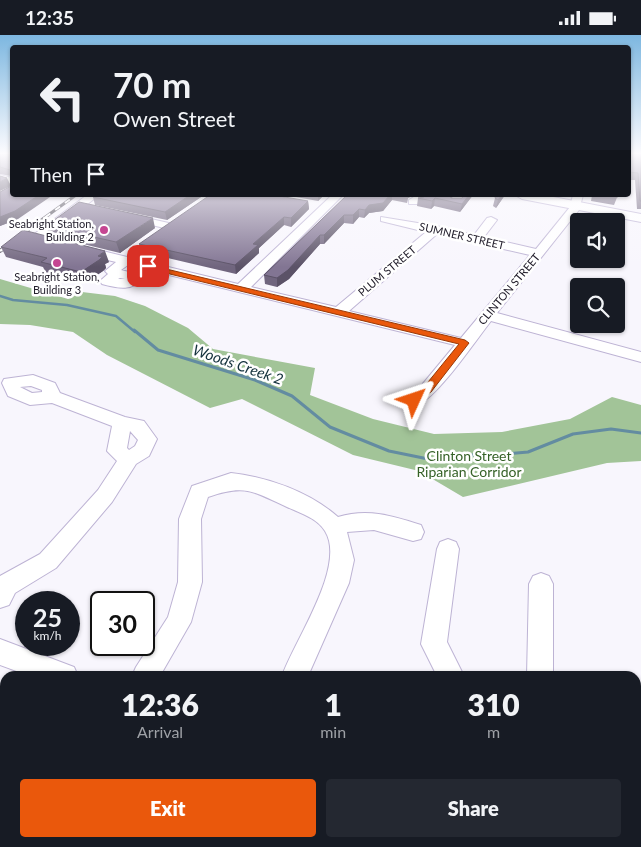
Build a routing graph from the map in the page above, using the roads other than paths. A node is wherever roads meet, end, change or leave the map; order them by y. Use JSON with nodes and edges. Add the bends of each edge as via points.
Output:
{"nodes":[{"id":1,"x":91,"y":197,"type":"edge"},
{"id":2,"x":336,"y":197,"type":"edge"},
{"id":3,"x":421,"y":197,"type":"edge"},
{"id":4,"x":544,"y":197,"type":"edge"},
{"id":5,"x":577,"y":200,"type":"edge"},
{"id":6,"x":413,"y":202,"type":"dead end"},
{"id":7,"x":310,"y":205,"type":"edge"},
{"id":8,"x":80,"y":206,"type":"junction"},
{"id":9,"x":324,"y":207,"type":"junction"},
{"id":10,"x":99,"y":210,"type":"edge"},
{"id":11,"x":117,"y":214,"type":"edge"},
{"id":12,"x":641,"y":217,"type":"edge"},
{"id":13,"x":385,"y":219,"type":"dead end"},
{"id":14,"x":491,"y":220,"type":"dead end"},
{"id":15,"x":173,"y":223,"type":"joint"},
{"id":16,"x":436,"y":229,"type":"junction"},
{"id":17,"x":155,"y":235,"type":"edge"},
{"id":18,"x":477,"y":239,"type":"junction"},
{"id":19,"x":539,"y":253,"type":"junction"},
{"id":20,"x":242,"y":288,"type":"junction"},
{"id":21,"x":338,"y":313,"type":"junction"},
{"id":22,"x":486,"y":315,"type":"junction"},
{"id":23,"x":465,"y":343,"type":"junction"},
{"id":24,"x":641,"y":357,"type":"edge"},
{"id":25,"x":5,"y":378,"type":"edge"},
{"id":26,"x":414,"y":400,"type":"dead end"},
{"id":27,"x":122,"y":423,"type":"junction"},
{"id":28,"x":129,"y":459,"type":"junction"},
{"id":29,"x":336,"y":527,"type":"junction"},
{"id":30,"x":413,"y":532,"type":"dead end"},
{"id":31,"x":448,"y":549,"type":"dead end"},
{"id":32,"x":541,"y":584,"type":"dead end"},
{"id":33,"x":4,"y":591,"type":"edge"},
{"id":34,"x":0,"y":652,"type":"edge"},
{"id":35,"x":49,"y":671,"type":"edge"},
{"id":36,"x":148,"y":671,"type":"edge"},
{"id":37,"x":297,"y":671,"type":"edge"},
{"id":38,"x":448,"y":671,"type":"edge"},
{"id":39,"x":540,"y":671,"type":"edge"}],
"edges":[{"from":1,"to":8,"type":"street"},
{"from":2,"to":9,"type":"street"},
{"from":3,"to":6,"type":"street"},
{"from":4,"to":5,"type":"main road"},
{"from":5,"to":12,"type":"main road"},
{"from":5,"to":19,"type":"street","name":"CLINTON STREET"},
{"from":7,"to":9,"type":"street"},
{"from":8,"to":10,"type":"street"},
{"from":8,"to":20,"type":"street","via":[[37,238]]},
{"from":9,"to":20,"type":"street"},
{"from":11,"to":15,"type":"street"},
{"from":13,"to":16,"type":"street","name":"SUMNER STREET"},
{"from":14,"to":18,"type":"street"},
{"from":15,"to":17,"type":"street"},
{"from":16,"to":18,"type":"street","name":"SUMNER STREET"},
{"from":16,"to":21,"type":"street","name":"PLUM STREET"},
{"from":18,"to":19,"type":"street","name":"SUMNER STREET"},
{"from":19,"to":22,"type":"street","name":"CLINTON STREET"},
{"from":20,"to":21,"type":"street"},
{"from":21,"to":23,"type":"street"},
{"from":22,"to":23,"type":"street","name":"CLINTON STREET"},
{"from":22,"to":24,"type":"street"},
{"from":23,"to":26,"type":"street","name":"CLINTON STREET"},
{"from":25,"to":27,"type":"street","via":[[33,380],[49,387],[52,397]]},
{"from":27,"to":28,"type":"street","via":[[117,451]]},
{"from":27,"to":28,"type":"street","via":[[138,425],[148,439],[142,451]]},
{"from":28,"to":33,"type":"street","via":[[105,496],[48,561]]},
{"from":29,"to":30,"type":"street","via":[[356,519],[382,522]]},
{"from":29,"to":36,"type":"street","via":[[317,511],[256,484],[231,481],[199,492],[190,519],[190,582],[179,622]]},
{"from":29,"to":37,"type":"street","via":[[343,560],[337,583]]},
{"from":31,"to":38,"type":"street","via":[[434,645]]},
{"from":32,"to":39,"type":"street"},
{"from":34,"to":35,"type":"street"}]}
